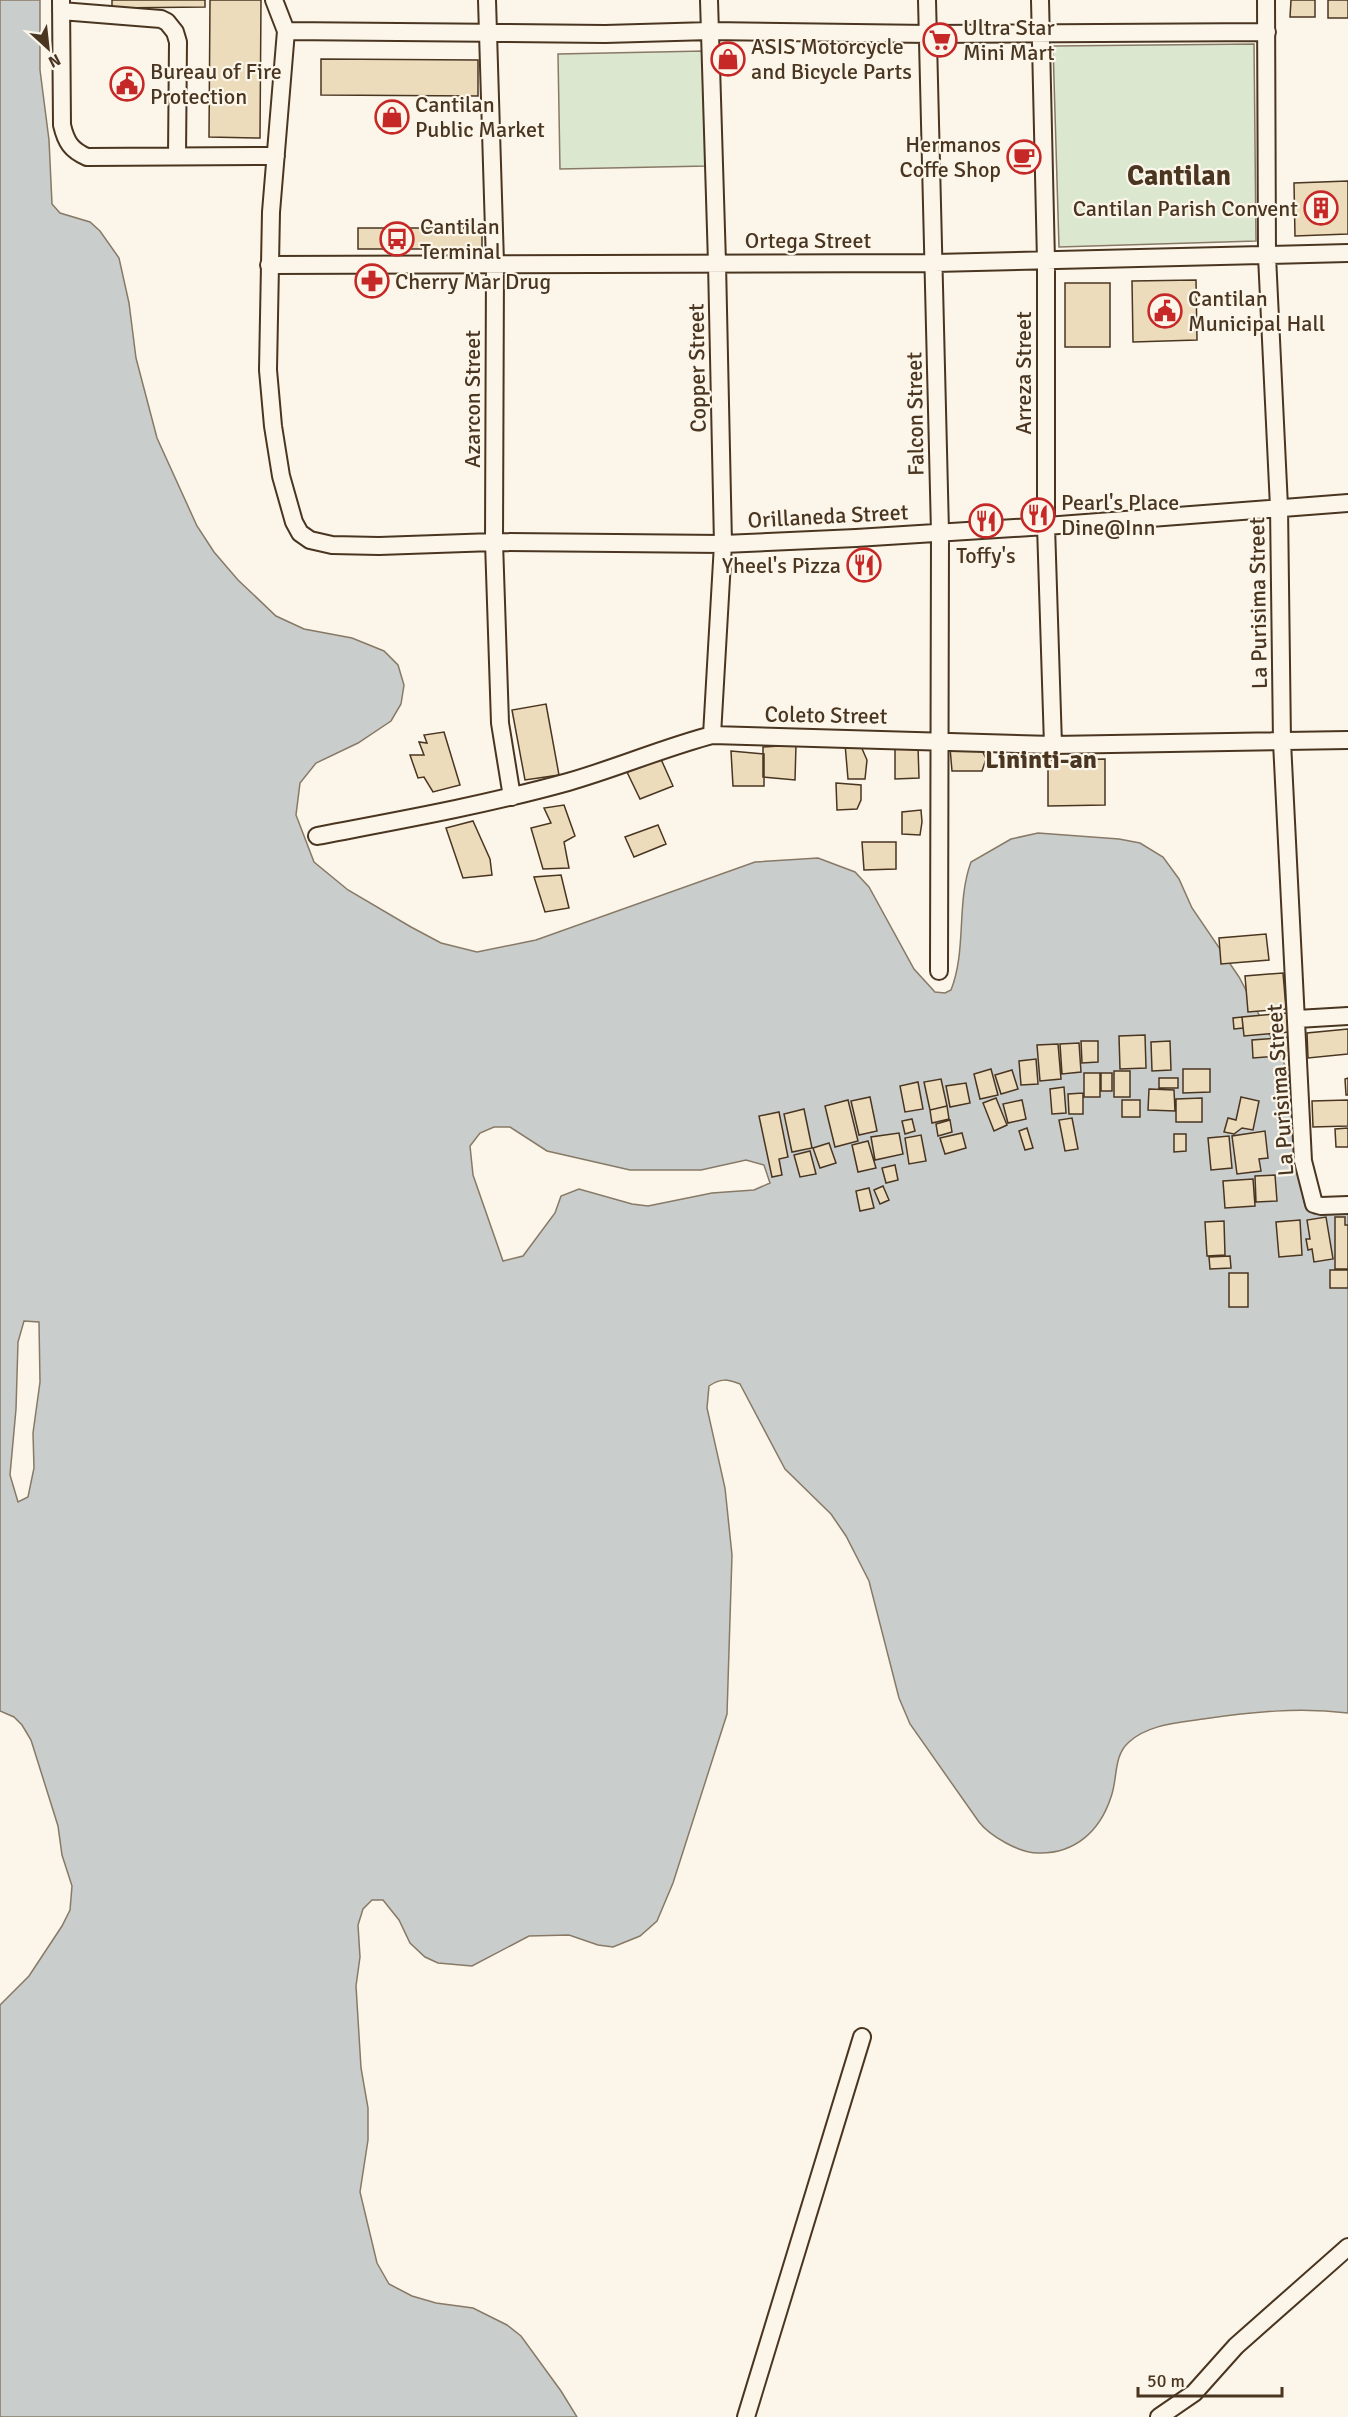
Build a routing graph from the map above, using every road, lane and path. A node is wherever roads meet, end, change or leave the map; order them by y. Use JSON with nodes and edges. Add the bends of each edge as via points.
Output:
{"nodes":[{"id":1,"x":274,"y":0,"type":"edge"},
{"id":2,"x":487,"y":0,"type":"edge"},
{"id":3,"x":709,"y":0,"type":"edge"},
{"id":4,"x":927,"y":0,"type":"edge"},
{"id":5,"x":1040,"y":0,"type":"edge"},
{"id":6,"x":1266,"y":0,"type":"edge"},
{"id":7,"x":61,"y":5,"type":"edge"},
{"id":8,"x":710,"y":31,"type":"junction"},
{"id":9,"x":286,"y":32,"type":"junction"},
{"id":10,"x":1267,"y":32,"type":"junction"},
{"id":11,"x":488,"y":33,"type":"junction"},
{"id":12,"x":1040,"y":33,"type":"junction"},
{"id":13,"x":929,"y":34,"type":"junction"},
{"id":14,"x":177,"y":156,"type":"junction"},
{"id":15,"x":276,"y":156,"type":"junction"},
{"id":16,"x":1348,"y":253,"type":"edge"},
{"id":17,"x":1268,"y":256,"type":"junction"},
{"id":18,"x":1046,"y":261,"type":"junction"},
{"id":19,"x":495,"y":263,"type":"junction"},
{"id":20,"x":717,"y":263,"type":"junction"},
{"id":21,"x":935,"y":263,"type":"junction"},
{"id":22,"x":269,"y":265,"type":"junction"},
{"id":23,"x":1348,"y":503,"type":"edge"},
{"id":24,"x":1279,"y":507,"type":"junction"},
{"id":25,"x":1046,"y":526,"type":"junction"},
{"id":26,"x":940,"y":532,"type":"junction"},
{"id":27,"x":494,"y":542,"type":"junction"},
{"id":28,"x":723,"y":544,"type":"junction"},
{"id":29,"x":712,"y":735,"type":"junction"},
{"id":30,"x":1348,"y":740,"type":"edge"},
{"id":31,"x":940,"y":741,"type":"junction"},
{"id":32,"x":1282,"y":742,"type":"junction"},
{"id":33,"x":1053,"y":745,"type":"junction"},
{"id":34,"x":512,"y":797,"type":"junction"},
{"id":35,"x":317,"y":836,"type":"dead end"},
{"id":36,"x":939,"y":971,"type":"dead end"},
{"id":37,"x":1348,"y":1016,"type":"edge"},
{"id":38,"x":1297,"y":1019,"type":"junction"},
{"id":39,"x":1348,"y":1205,"type":"edge"},
{"id":40,"x":862,"y":2037,"type":"dead end"},
{"id":41,"x":1348,"y":2247,"type":"edge"},
{"id":42,"x":746,"y":2417,"type":"edge"},
{"id":43,"x":1159,"y":2417,"type":"edge"}],
"edges":[{"from":1,"to":9,"type":"street"},
{"from":2,"to":11,"type":"street","name":"Azarcon Street"},
{"from":3,"to":8,"type":"street","name":"Copper Street"},
{"from":4,"to":13,"type":"street","name":"Falcon Street"},
{"from":5,"to":12,"type":"street","name":"Arreza Street"},
{"from":6,"to":10,"type":"street","name":"La Purisima Street"},
{"from":7,"to":14,"type":"street","via":[[167,22],[178,42]]},
{"from":7,"to":14,"type":"street","via":[[62,125],[74,151],[87,157]]},
{"from":8,"to":11,"type":"street"},
{"from":8,"to":13,"type":"street"},
{"from":8,"to":20,"type":"street","name":"Copper Street"},
{"from":9,"to":11,"type":"street"},
{"from":9,"to":15,"type":"street"},
{"from":10,"to":12,"type":"street"},
{"from":10,"to":17,"type":"street","name":"La Purisima Street"},
{"from":11,"to":19,"type":"street","name":"Azarcon Street"},
{"from":12,"to":13,"type":"street"},
{"from":12,"to":18,"type":"street","name":"Arreza Street"},
{"from":13,"to":21,"type":"street","name":"Falcon Street"},
{"from":14,"to":15,"type":"street"},
{"from":15,"to":22,"type":"street"},
{"from":16,"to":17,"type":"street","name":"Ortega Street"},
{"from":17,"to":18,"type":"street","name":"Ortega Street"},
{"from":17,"to":24,"type":"street","name":"La Purisima Street"},
{"from":18,"to":21,"type":"street","name":"Ortega Street"},
{"from":18,"to":25,"type":"street","name":"Arreza Street"},
{"from":19,"to":20,"type":"street","name":"Ortega Street"},
{"from":19,"to":22,"type":"street","name":"Ortega Street"},
{"from":19,"to":27,"type":"street","name":"Azarcon Street"},
{"from":20,"to":21,"type":"street","name":"Ortega Street"},
{"from":20,"to":28,"type":"street","name":"Copper Street"},
{"from":21,"to":26,"type":"street","name":"Falcon Street"},
{"from":22,"to":27,"type":"street","name":"Orillaneda Street","via":[[268,370],[273,426],[281,476],[300,533],[310,540],[332,545]]},
{"from":23,"to":24,"type":"street","name":"Orillaneda Street"},
{"from":24,"to":25,"type":"street","name":"Orillaneda Street"},
{"from":24,"to":32,"type":"street","name":"La Purisima Street"},
{"from":25,"to":26,"type":"street","name":"Orillaneda Street"},
{"from":25,"to":33,"type":"street","name":"Arreza Street"},
{"from":26,"to":28,"type":"street","name":"Orillaneda Street"},
{"from":26,"to":31,"type":"street","name":"Falcon Street"},
{"from":27,"to":28,"type":"street","name":"Orillaneda Street"},
{"from":27,"to":34,"type":"street","name":"Azarcon Street","via":[[500,723]]},
{"from":28,"to":29,"type":"street","name":"Copper Street"},
{"from":29,"to":31,"type":"street","name":"Coleto Street"},
{"from":29,"to":34,"type":"street","name":"Coleto Street"},
{"from":30,"to":32,"type":"street","name":"Coleto Street"},
{"from":31,"to":33,"type":"street","name":"Coleto Street"},
{"from":31,"to":36,"type":"street","name":"Falcon Street"},
{"from":32,"to":33,"type":"street","name":"Coleto Street"},
{"from":32,"to":38,"type":"street","name":"La Purisima Street"},
{"from":34,"to":35,"type":"street","name":"Coleto Street"},
{"from":37,"to":38,"type":"street"},
{"from":38,"to":39,"type":"street","name":"La Purisima Street","via":[[1304,1161],[1314,1204]]},
{"from":40,"to":42,"type":"street"},
{"from":41,"to":43,"type":"street","via":[[1236,2346],[1194,2392]]}]}
